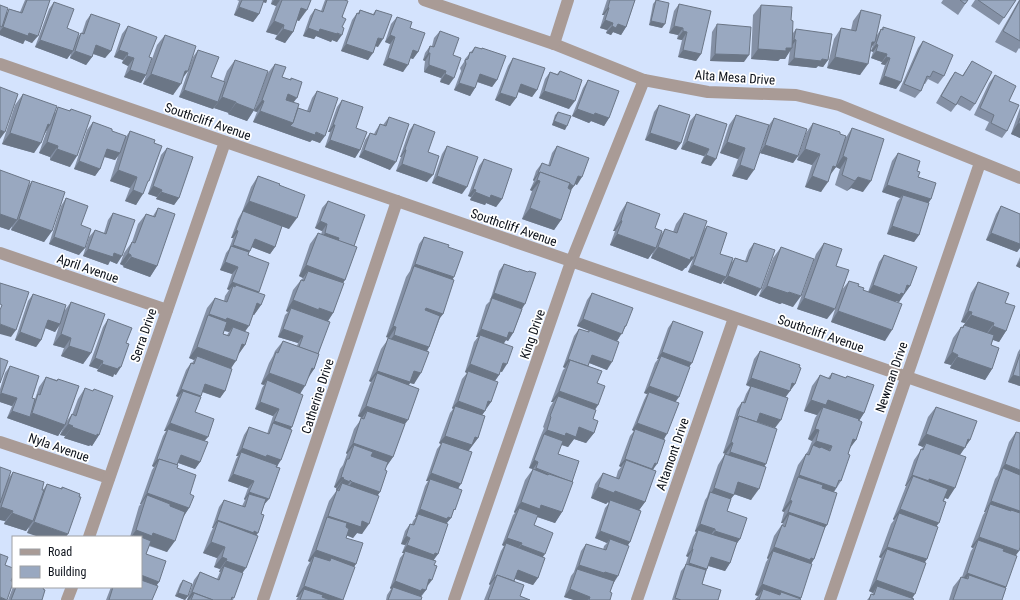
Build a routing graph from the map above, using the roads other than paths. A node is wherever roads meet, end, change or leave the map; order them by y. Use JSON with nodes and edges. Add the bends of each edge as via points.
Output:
{"nodes":[{"id":1,"x":424,"y":0,"type":"edge"},
{"id":2,"x":568,"y":0,"type":"edge"},
{"id":3,"x":554,"y":44,"type":"junction"},
{"id":4,"x":0,"y":64,"type":"edge"},
{"id":5,"x":644,"y":80,"type":"junction"},
{"id":6,"x":225,"y":142,"type":"junction"},
{"id":7,"x":980,"y":163,"type":"junction"},
{"id":8,"x":1020,"y":178,"type":"edge"},
{"id":9,"x":397,"y":201,"type":"junction"},
{"id":10,"x":0,"y":253,"type":"edge"},
{"id":11,"x":571,"y":262,"type":"junction"},
{"id":12,"x":167,"y":310,"type":"junction"},
{"id":13,"x":734,"y":318,"type":"junction"},
{"id":14,"x":906,"y":377,"type":"junction"},
{"id":15,"x":1020,"y":416,"type":"edge"},
{"id":16,"x":0,"y":442,"type":"edge"},
{"id":17,"x":109,"y":478,"type":"junction"},
{"id":18,"x":89,"y":536,"type":"edge"},
{"id":19,"x":72,"y":588,"type":"edge"},
{"id":20,"x":67,"y":600,"type":"edge"},
{"id":21,"x":264,"y":600,"type":"edge"},
{"id":22,"x":454,"y":600,"type":"edge"},
{"id":23,"x":637,"y":600,"type":"edge"},
{"id":24,"x":830,"y":600,"type":"edge"}],
"edges":[{"from":1,"to":3,"type":"street","name":"Alta Mesa Drive"},
{"from":2,"to":3,"type":"street"},
{"from":3,"to":5,"type":"street","name":"Alta Mesa Drive"},
{"from":4,"to":6,"type":"street","name":"Southcliff Avenue"},
{"from":5,"to":7,"type":"street","name":"Alta Mesa Drive","via":[[708,92],[796,95],[840,105]]},
{"from":5,"to":11,"type":"street","name":"King Drive"},
{"from":6,"to":9,"type":"street","name":"Southcliff Avenue"},
{"from":6,"to":12,"type":"street","name":"Serra Drive"},
{"from":7,"to":8,"type":"street","name":"Alta Mesa Drive"},
{"from":7,"to":14,"type":"street","name":"Newman Drive"},
{"from":9,"to":11,"type":"street","name":"Southcliff Avenue"},
{"from":9,"to":21,"type":"street","name":"Catherine Drive"},
{"from":10,"to":12,"type":"street","name":"April Avenue"},
{"from":11,"to":13,"type":"street","name":"Southcliff Avenue"},
{"from":11,"to":22,"type":"street","name":"King Drive"},
{"from":12,"to":17,"type":"street","name":"Serra Drive"},
{"from":13,"to":14,"type":"street","name":"Southcliff Avenue"},
{"from":13,"to":23,"type":"street","name":"Altamont Drive"},
{"from":14,"to":15,"type":"street","name":"Southcliff Avenue"},
{"from":14,"to":24,"type":"street","name":"Newman Drive"},
{"from":16,"to":17,"type":"street","name":"Nyla Avenue"},
{"from":17,"to":18,"type":"street","name":"Serra Drive"},
{"from":19,"to":20,"type":"street"}]}
